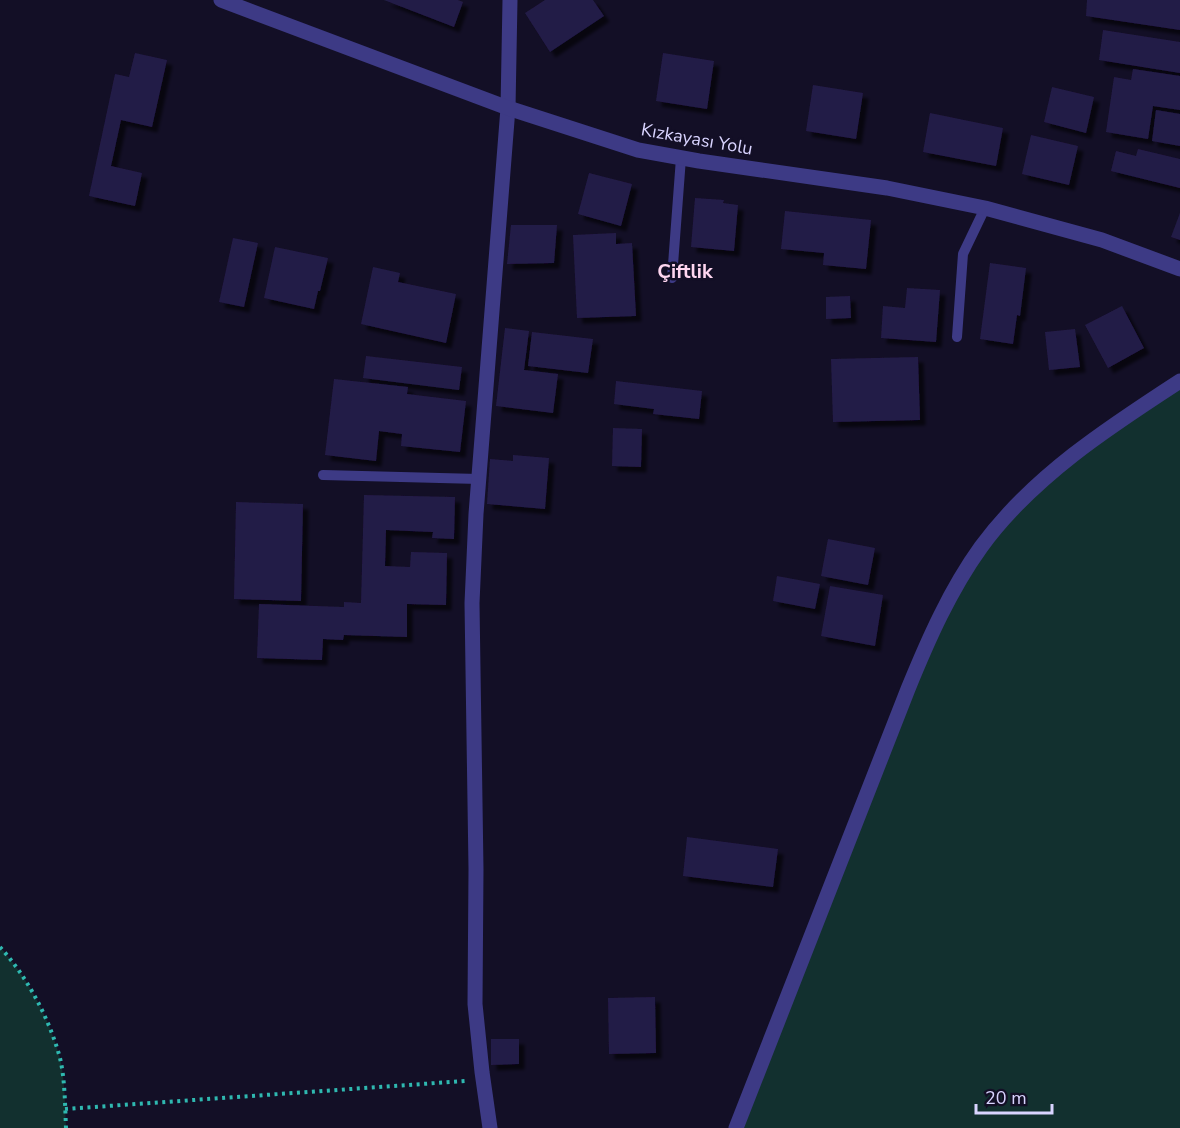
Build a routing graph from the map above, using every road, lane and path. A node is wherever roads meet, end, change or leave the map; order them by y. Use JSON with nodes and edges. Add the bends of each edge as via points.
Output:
{"nodes":[{"id":1,"x":221,"y":0,"type":"edge"},
{"id":2,"x":510,"y":0,"type":"edge"},
{"id":3,"x":508,"y":108,"type":"junction"},
{"id":4,"x":681,"y":158,"type":"junction"},
{"id":5,"x":985,"y":208,"type":"junction"},
{"id":6,"x":1180,"y":269,"type":"edge"},
{"id":7,"x":672,"y":278,"type":"dead end"},
{"id":8,"x":957,"y":337,"type":"dead end"},
{"id":9,"x":1180,"y":381,"type":"edge"},
{"id":10,"x":323,"y":475,"type":"dead end"},
{"id":11,"x":479,"y":479,"type":"junction"},
{"id":12,"x":0,"y":947,"type":"edge"},
{"id":13,"x":483,"y":1080,"type":"junction"},
{"id":14,"x":65,"y":1109,"type":"junction"},
{"id":15,"x":66,"y":1128,"type":"edge"},
{"id":16,"x":490,"y":1128,"type":"edge"},
{"id":17,"x":736,"y":1128,"type":"edge"}],
"edges":[{"from":1,"to":3,"type":"street","name":"Kızkayası Yolu"},
{"from":2,"to":3,"type":"street"},
{"from":3,"to":4,"type":"street","name":"Kızkayası Yolu","via":[[638,150]]},
{"from":3,"to":11,"type":"street"},
{"from":4,"to":5,"type":"street","name":"Kızkayası Yolu"},
{"from":4,"to":7,"type":"lane"},
{"from":5,"to":6,"type":"street","name":"Kızkayası Yolu","via":[[1102,240]]},
{"from":5,"to":8,"type":"lane","via":[[963,254]]},
{"from":9,"to":17,"type":"street","via":[[1108,430],[1035,488],[982,546],[958,583],[908,689]]},
{"from":10,"to":11,"type":"lane"},
{"from":11,"to":13,"type":"street","via":[[472,603],[477,869],[475,1004]]},
{"from":12,"to":14,"type":"path","via":[[42,1008],[60,1059]]},
{"from":13,"to":14,"type":"path"},
{"from":13,"to":16,"type":"street"},
{"from":14,"to":15,"type":"path"}]}
